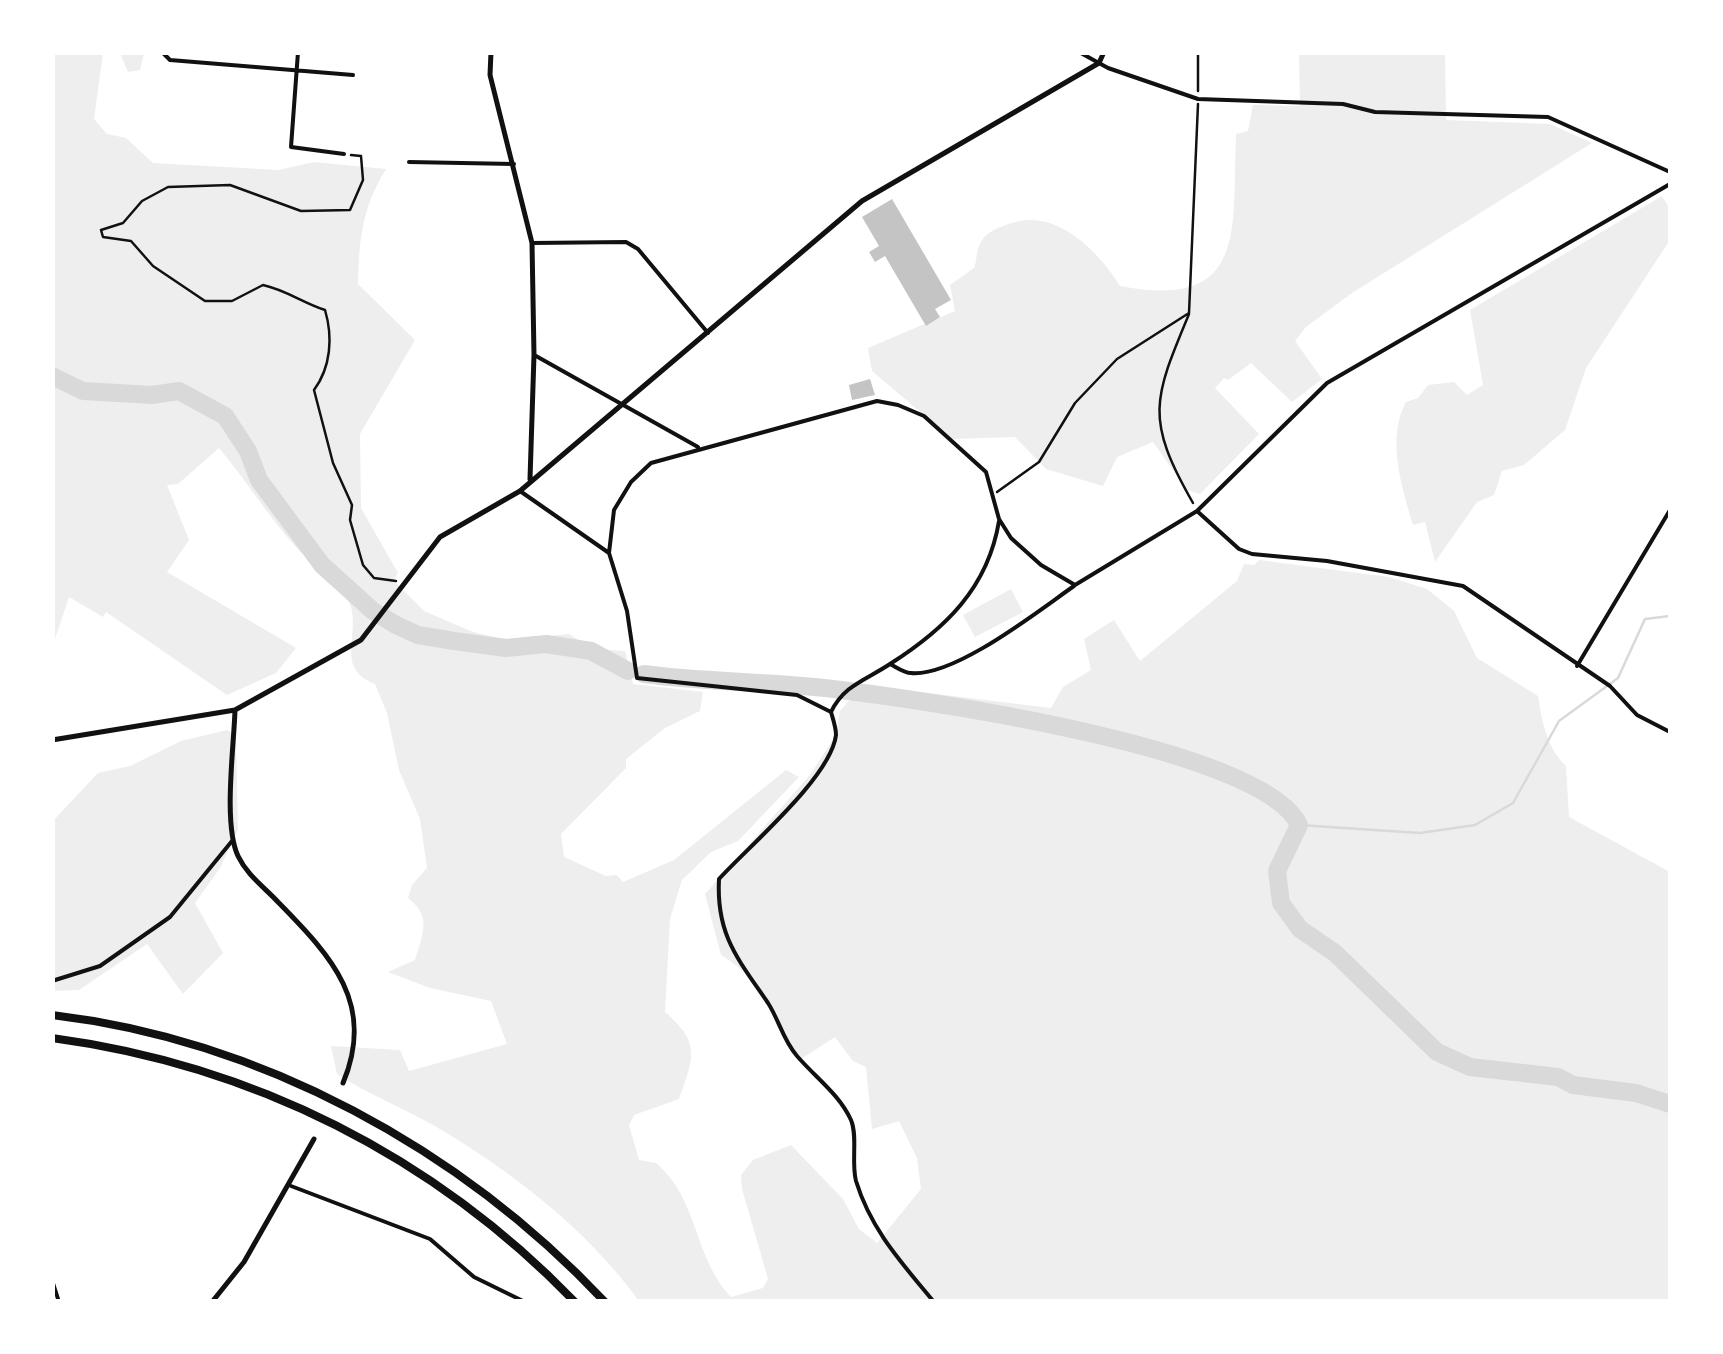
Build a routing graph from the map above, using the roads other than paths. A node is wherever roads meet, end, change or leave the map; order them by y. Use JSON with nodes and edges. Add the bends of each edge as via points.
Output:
{"nodes":[{"id":1,"x":162,"y":52,"type":"edge"},
{"id":2,"x":298,"y":52,"type":"edge"},
{"id":3,"x":492,"y":52,"type":"edge"},
{"id":4,"x":1079,"y":52,"type":"edge"},
{"id":5,"x":1104,"y":52,"type":"edge"},
{"id":6,"x":1099,"y":63,"type":"junction"},
{"id":7,"x":296,"y":70,"type":"junction"},
{"id":8,"x":353,"y":75,"type":"dead end"},
{"id":9,"x":344,"y":154,"type":"road end"},
{"id":10,"x":409,"y":162,"type":"dead end"},
{"id":11,"x":514,"y":164,"type":"junction"},
{"id":12,"x":1670,"y":172,"type":"edge"},
{"id":13,"x":1670,"y":184,"type":"edge"},
{"id":14,"x":532,"y":243,"type":"junction"},
{"id":15,"x":708,"y":333,"type":"junction"},
{"id":16,"x":534,"y":355,"type":"junction"},
{"id":17,"x":622,"y":406,"type":"junction"},
{"id":18,"x":698,"y":446,"type":"junction"},
{"id":19,"x":530,"y":482,"type":"junction"},
{"id":20,"x":520,"y":491,"type":"junction"},
{"id":21,"x":1670,"y":510,"type":"edge"},
{"id":22,"x":1197,"y":511,"type":"junction"},
{"id":23,"x":999,"y":519,"type":"junction"},
{"id":24,"x":608,"y":553,"type":"junction"},
{"id":25,"x":1075,"y":585,"type":"junction"},
{"id":26,"x":890,"y":664,"type":"junction"},
{"id":27,"x":1576,"y":666,"type":"junction"},
{"id":28,"x":235,"y":710,"type":"junction"},
{"id":29,"x":831,"y":712,"type":"junction"},
{"id":30,"x":1670,"y":732,"type":"edge"},
{"id":31,"x":52,"y":740,"type":"edge"},
{"id":32,"x":232,"y":841,"type":"junction"},
{"id":33,"x":52,"y":981,"type":"edge"},
{"id":34,"x":52,"y":1015,"type":"edge"},
{"id":35,"x":52,"y":1038,"type":"edge"},
{"id":36,"x":343,"y":1083,"type":"dead end"},
{"id":37,"x":314,"y":1139,"type":"dead end"},
{"id":38,"x":291,"y":1186,"type":"junction"},
{"id":39,"x":52,"y":1280,"type":"edge"},
{"id":40,"x":59,"y":1302,"type":"edge"},
{"id":41,"x":212,"y":1302,"type":"edge"},
{"id":42,"x":526,"y":1302,"type":"edge"},
{"id":43,"x":575,"y":1302,"type":"edge"},
{"id":44,"x":605,"y":1302,"type":"edge"},
{"id":45,"x":934,"y":1302,"type":"edge"}],
"edges":[{"from":1,"to":7,"type":"street","via":[[170,60]]},
{"from":2,"to":7,"type":"street"},
{"from":3,"to":11,"type":"street","via":[[490,76]]},
{"from":4,"to":6,"type":"street"},
{"from":5,"to":6,"type":"street"},
{"from":6,"to":12,"type":"street","via":[[1198,99],[1548,117]]},
{"from":6,"to":15,"type":"street","via":[[862,201]]},
{"from":7,"to":8,"type":"street"},
{"from":7,"to":9,"type":"street","via":[[291,147]]},
{"from":10,"to":11,"type":"street"},
{"from":11,"to":14,"type":"street"},
{"from":13,"to":22,"type":"street","via":[[1327,383]]},
{"from":14,"to":15,"type":"street","via":[[626,242]]},
{"from":14,"to":16,"type":"street"},
{"from":15,"to":17,"type":"street"},
{"from":16,"to":17,"type":"street"},
{"from":16,"to":19,"type":"street"},
{"from":17,"to":18,"type":"street"},
{"from":17,"to":19,"type":"street"},
{"from":18,"to":23,"type":"street","via":[[877,401],[924,416],[986,472]]},
{"from":18,"to":24,"type":"street","via":[[651,462],[630,482],[614,510]]},
{"from":19,"to":20,"type":"street"},
{"from":20,"to":24,"type":"street"},
{"from":20,"to":28,"type":"street","via":[[440,537],[361,640]]},
{"from":21,"to":27,"type":"street"},
{"from":22,"to":25,"type":"street"},
{"from":22,"to":27,"type":"street","via":[[1252,554],[1463,586]]},
{"from":23,"to":25,"type":"street","via":[[1026,554]]},
{"from":23,"to":26,"type":"street","via":[[970,599]]},
{"from":24,"to":29,"type":"street","via":[[627,611],[637,678],[797,694]]},
{"from":25,"to":26,"type":"street","via":[[933,671],[909,674]]},
{"from":26,"to":29,"type":"street","via":[[848,688]]},
{"from":27,"to":30,"type":"street"},
{"from":28,"to":31,"type":"street"},
{"from":28,"to":32,"type":"street"},
{"from":29,"to":45,"type":"street","via":[[831,750],[719,879],[718,910],[732,953],[770,1006],[787,1044],[853,1124],[857,1182],[882,1241]]},
{"from":32,"to":33,"type":"street","via":[[170,917],[100,966]]},
{"from":32,"to":36,"type":"street","via":[[246,871],[339,973],[356,1023]]},
{"from":34,"to":44,"type":"highway","via":[[223,1054],[367,1117],[488,1195]]},
{"from":35,"to":43,"type":"highway","via":[[209,1070],[327,1119],[466,1202]]},
{"from":37,"to":38,"type":"street"},
{"from":38,"to":41,"type":"street"},
{"from":38,"to":42,"type":"street","via":[[430,1239],[474,1278]]},
{"from":39,"to":40,"type":"street"}]}
